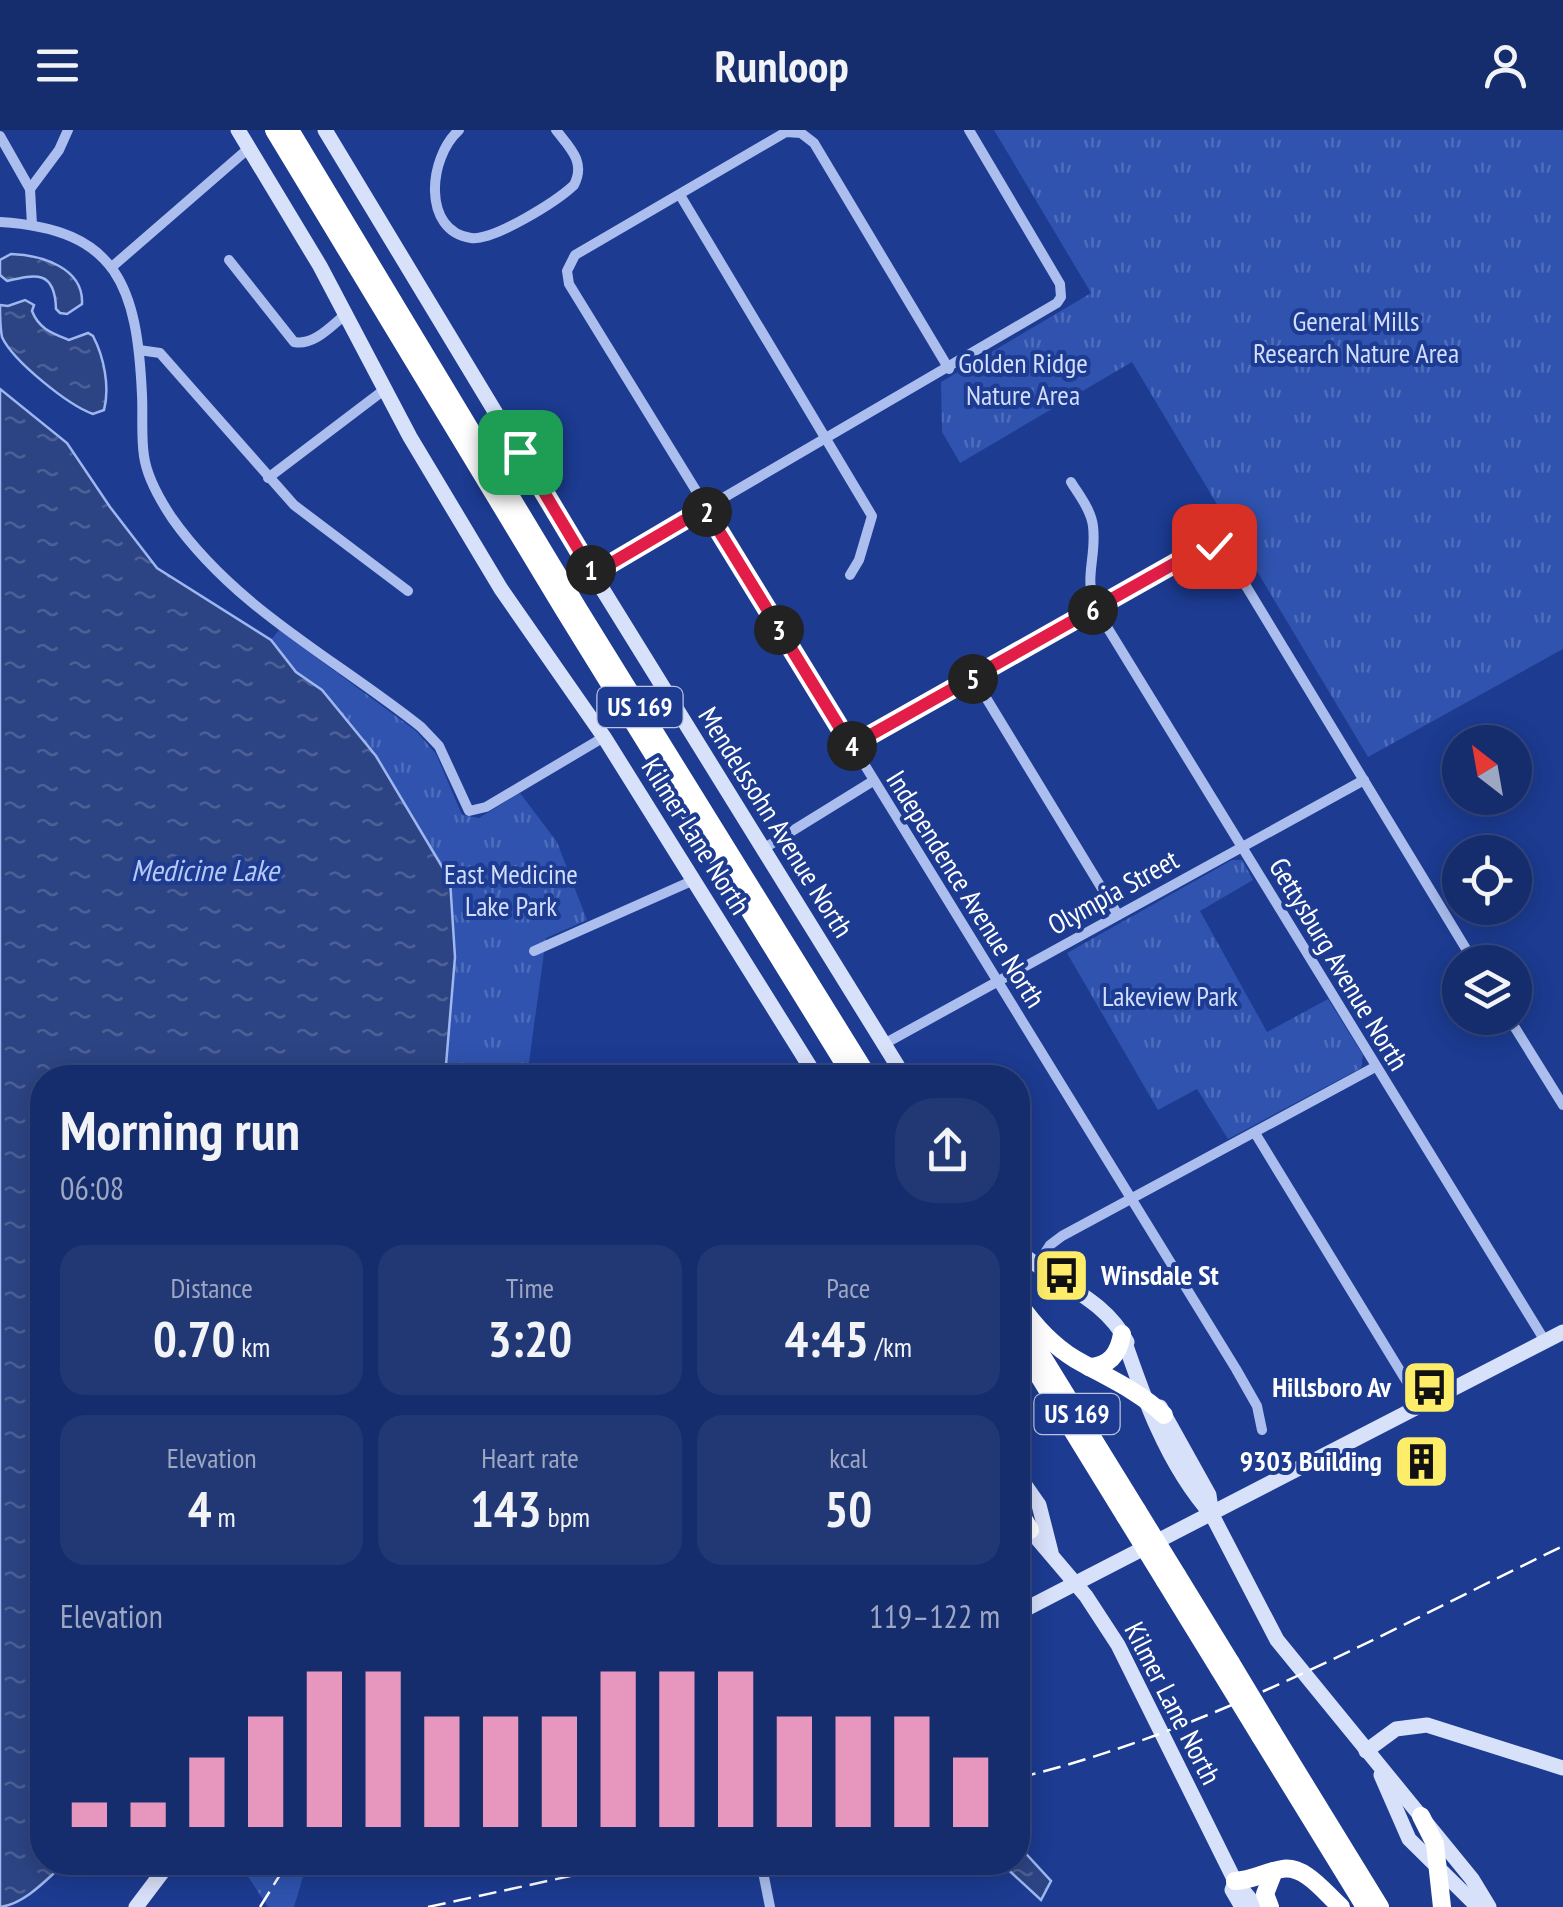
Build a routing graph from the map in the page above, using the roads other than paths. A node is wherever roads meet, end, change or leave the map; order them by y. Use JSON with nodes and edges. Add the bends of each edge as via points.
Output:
{"nodes":[{"id":1,"x":68,"y":130,"type":"edge"},
{"id":2,"x":238,"y":130,"type":"edge"},
{"id":3,"x":274,"y":130,"type":"edge"},
{"id":4,"x":293,"y":130,"type":"edge"},
{"id":5,"x":326,"y":130,"type":"edge"},
{"id":6,"x":459,"y":130,"type":"edge"},
{"id":7,"x":556,"y":130,"type":"edge"},
{"id":8,"x":968,"y":130,"type":"edge"},
{"id":9,"x":0,"y":136,"type":"edge"},
{"id":10,"x":249,"y":148,"type":"junction"},
{"id":11,"x":30,"y":190,"type":"junction"},
{"id":12,"x":680,"y":194,"type":"junction"},
{"id":13,"x":0,"y":222,"type":"edge"},
{"id":14,"x":32,"y":225,"type":"junction"},
{"id":15,"x":229,"y":260,"type":"dead end"},
{"id":16,"x":113,"y":266,"type":"junction"},
{"id":17,"x":346,"y":314,"type":"junction"},
{"id":18,"x":139,"y":350,"type":"junction"},
{"id":19,"x":949,"y":369,"type":"junction"},
{"id":20,"x":384,"y":390,"type":"junction"},
{"id":21,"x":826,"y":439,"type":"junction"},
{"id":22,"x":268,"y":478,"type":"junction"},
{"id":23,"x":1070,"y":482,"type":"dead end"},
{"id":24,"x":705,"y":508,"type":"junction"},
{"id":25,"x":593,"y":574,"type":"junction"},
{"id":26,"x":850,"y":574,"type":"dead end"},
{"id":27,"x":408,"y":591,"type":"dead end"},
{"id":28,"x":1096,"y":609,"type":"junction"},
{"id":29,"x":974,"y":678,"type":"junction"},
{"id":30,"x":604,"y":737,"type":"junction"},
{"id":31,"x":851,"y":746,"type":"junction"},
{"id":32,"x":1364,"y":780,"type":"junction"},
{"id":33,"x":873,"y":781,"type":"junction"},
{"id":34,"x":1242,"y":847,"type":"junction"},
{"id":35,"x":763,"y":849,"type":"junction"},
{"id":36,"x":694,"y":880,"type":"junction"},
{"id":37,"x":1118,"y":915,"type":"junction"},
{"id":38,"x":1464,"y":945,"type":"edge"},
{"id":39,"x":534,"y":951,"type":"dead end"},
{"id":40,"x":996,"y":982,"type":"junction"},
{"id":41,"x":1520,"y":1035,"type":"edge"},
{"id":42,"x":884,"y":1044,"type":"junction"},
{"id":43,"x":809,"y":1065,"type":"edge"},
{"id":44,"x":845,"y":1065,"type":"edge"},
{"id":45,"x":861,"y":1065,"type":"edge"},
{"id":46,"x":897,"y":1065,"type":"edge"},
{"id":47,"x":1375,"y":1067,"type":"junction"},
{"id":48,"x":1563,"y":1105,"type":"edge"},
{"id":49,"x":1255,"y":1133,"type":"junction"},
{"id":50,"x":1132,"y":1199,"type":"junction"},
{"id":51,"x":1030,"y":1259,"type":"edge"},
{"id":52,"x":1037,"y":1265,"type":"junction"},
{"id":53,"x":1030,"y":1316,"type":"edge"},
{"id":54,"x":1563,"y":1332,"type":"edge"},
{"id":55,"x":1122,"y":1334,"type":"junction"},
{"id":56,"x":1030,"y":1338,"type":"edge"},
{"id":57,"x":1545,"y":1341,"type":"junction"},
{"id":58,"x":1030,"y":1360,"type":"edge"},
{"id":59,"x":1089,"y":1366,"type":"junction"},
{"id":60,"x":1145,"y":1399,"type":"junction"},
{"id":61,"x":1421,"y":1405,"type":"junction"},
{"id":62,"x":1164,"y":1416,"type":"junction"},
{"id":63,"x":1262,"y":1430,"type":"dead end"},
{"id":64,"x":1030,"y":1493,"type":"edge"},
{"id":65,"x":1131,"y":1513,"type":"junction"},
{"id":66,"x":1212,"y":1515,"type":"junction"},
{"id":67,"x":1030,"y":1528,"type":"edge"},
{"id":68,"x":1052,"y":1556,"type":"junction"},
{"id":69,"x":1075,"y":1584,"type":"junction"},
{"id":70,"x":1030,"y":1607,"type":"edge"},
{"id":71,"x":1266,"y":1734,"type":"junction"},
{"id":72,"x":1366,"y":1751,"type":"junction"},
{"id":73,"x":1563,"y":1768,"type":"edge"},
{"id":74,"x":1421,"y":1816,"type":"junction"},
{"id":75,"x":1437,"y":1869,"type":"junction"},
{"id":76,"x":1274,"y":1871,"type":"junction"},
{"id":77,"x":160,"y":1875,"type":"edge"},
{"id":78,"x":764,"y":1875,"type":"edge"},
{"id":79,"x":1235,"y":1881,"type":"junction"},
{"id":80,"x":136,"y":1907,"type":"edge"},
{"id":81,"x":770,"y":1907,"type":"edge"},
{"id":82,"x":1242,"y":1907,"type":"edge"},
{"id":83,"x":1258,"y":1907,"type":"edge"},
{"id":84,"x":1270,"y":1907,"type":"edge"},
{"id":85,"x":1340,"y":1907,"type":"edge"},
{"id":86,"x":1364,"y":1907,"type":"edge"},
{"id":87,"x":1380,"y":1907,"type":"edge"},
{"id":88,"x":1442,"y":1907,"type":"edge"},
{"id":89,"x":1478,"y":1907,"type":"edge"},
{"id":90,"x":1489,"y":1907,"type":"edge"}],
"edges":[{"from":1,"to":11,"type":"street"},
{"from":2,"to":10,"type":"street","name":"Kilmer Lane North"},
{"from":3,"to":44,"type":"highway","number":"US 169"},
{"from":4,"to":45,"type":"highway","number":"US 169"},
{"from":5,"to":25,"type":"street","name":"Mendelssohn Avenue North"},
{"from":6,"to":7,"type":"street","via":[[440,154],[434,189],[444,218],[473,238],[499,231],[574,186],[578,162]]},
{"from":8,"to":19,"type":"street","via":[[1060,284],[1061,298]]},
{"from":9,"to":11,"type":"street"},
{"from":10,"to":16,"type":"street"},
{"from":10,"to":17,"type":"street","name":"Kilmer Lane North"},
{"from":11,"to":14,"type":"street"},
{"from":12,"to":19,"type":"street","via":[[786,132],[801,133],[814,143]]},
{"from":12,"to":21,"type":"street"},
{"from":12,"to":24,"type":"street","name":"Independence Avenue North","via":[[575,256],[567,271]]},
{"from":13,"to":14,"type":"street"},
{"from":14,"to":16,"type":"street","via":[[79,238]]},
{"from":15,"to":17,"type":"street","via":[[294,342],[318,337]]},
{"from":16,"to":18,"type":"street"},
{"from":17,"to":20,"type":"street","name":"Kilmer Lane North"},
{"from":18,"to":22,"type":"street","via":[[160,352]]},
{"from":18,"to":30,"type":"street","via":[[144,456],[169,514],[253,605],[422,726],[439,746],[465,806],[476,812]]},
{"from":19,"to":21,"type":"street"},
{"from":20,"to":22,"type":"street"},
{"from":20,"to":30,"type":"street","name":"Kilmer Lane North","via":[[501,588]]},
{"from":21,"to":24,"type":"street"},
{"from":21,"to":26,"type":"street","via":[[872,516]]},
{"from":22,"to":27,"type":"street"},
{"from":23,"to":28,"type":"street","via":[[1092,522],[1088,572]]},
{"from":24,"to":25,"type":"street"},
{"from":24,"to":31,"type":"street","name":"Independence Avenue North"},
{"from":25,"to":35,"type":"street","name":"Mendelssohn Avenue North"},
{"from":28,"to":29,"type":"street"},
{"from":28,"to":32,"type":"street","via":[[1202,548],[1226,552]]},
{"from":28,"to":34,"type":"street","name":"Gettysburg Avenue North"},
{"from":29,"to":31,"type":"street"},
{"from":29,"to":37,"type":"street"},
{"from":30,"to":36,"type":"street","name":"Kilmer Lane North"},
{"from":31,"to":33,"type":"street","name":"Independence Avenue North"},
{"from":32,"to":34,"type":"street","name":"Olympia Street"},
{"from":32,"to":38,"type":"street"},
{"from":33,"to":35,"type":"street"},
{"from":33,"to":40,"type":"street","name":"Independence Avenue North"},
{"from":34,"to":37,"type":"street","name":"Olympia Street"},
{"from":34,"to":47,"type":"street","name":"Gettysburg Avenue North"},
{"from":35,"to":42,"type":"street","name":"Mendelssohn Avenue North"},
{"from":36,"to":39,"type":"street"},
{"from":36,"to":43,"type":"street","name":"Kilmer Lane North"},
{"from":37,"to":40,"type":"street","name":"Olympia Street"},
{"from":40,"to":42,"type":"street","name":"Olympia Street"},
{"from":40,"to":50,"type":"street","name":"Independence Avenue North"},
{"from":41,"to":48,"type":"street"},
{"from":42,"to":46,"type":"street","name":"Mendelssohn Avenue North"},
{"from":47,"to":49,"type":"street"},
{"from":47,"to":57,"type":"street","name":"Gettysburg Avenue North"},
{"from":49,"to":50,"type":"street"},
{"from":49,"to":61,"type":"street"},
{"from":50,"to":52,"type":"street","via":[[1062,1236]]},
{"from":50,"to":63,"type":"street","name":"Independence Avenue North","via":[[1257,1406]]},
{"from":51,"to":52,"type":"street"},
{"from":52,"to":55,"type":"street","via":[[1098,1305]]},
{"from":53,"to":59,"type":"highway"},
{"from":54,"to":57,"type":"street"},
{"from":55,"to":59,"type":"highway","via":[[1110,1360]]},
{"from":55,"to":60,"type":"street"},
{"from":55,"to":62,"type":"street"},
{"from":56,"to":65,"type":"highway","number":"US 169"},
{"from":57,"to":61,"type":"street"},
{"from":58,"to":65,"type":"highway","number":"US 169"},
{"from":59,"to":60,"type":"highway"},
{"from":60,"to":62,"type":"highway"},
{"from":60,"to":66,"type":"street"},
{"from":61,"to":66,"type":"street"},
{"from":62,"to":66,"type":"street","via":[[1209,1495]]},
{"from":64,"to":68,"type":"street","name":"Kilmer Lane North"},
{"from":65,"to":71,"type":"highway","number":"US 169","bridge":true},
{"from":66,"to":69,"type":"street"},
{"from":66,"to":72,"type":"street","via":[[1274,1635]]},
{"from":67,"to":68,"type":"street","name":"Kilmer Lane North"},
{"from":68,"to":69,"type":"street","name":"Kilmer Lane North"},
{"from":69,"to":70,"type":"street"},
{"from":69,"to":79,"type":"street","name":"Kilmer Lane North","via":[[1118,1645]]},
{"from":71,"to":86,"type":"highway","number":"US 169"},
{"from":71,"to":87,"type":"highway","number":"US 169"},
{"from":72,"to":73,"type":"street","via":[[1396,1729],[1427,1725]]},
{"from":72,"to":74,"type":"street"},
{"from":72,"to":75,"type":"street","via":[[1405,1832]]},
{"from":74,"to":75,"type":"highway","via":[[1435,1844]]},
{"from":74,"to":90,"type":"street"},
{"from":75,"to":88,"type":"highway"},
{"from":75,"to":89,"type":"street"},
{"from":76,"to":79,"type":"highway"},
{"from":76,"to":84,"type":"highway","via":[[1265,1894]]},
{"from":76,"to":85,"type":"highway","via":[[1300,1872]]},
{"from":77,"to":80,"type":"street"},
{"from":78,"to":81,"type":"street"},
{"from":79,"to":82,"type":"street","name":"Kilmer Lane North","via":[[1232,1890]]},
{"from":79,"to":83,"type":"street","name":"Kilmer Lane North"}]}
